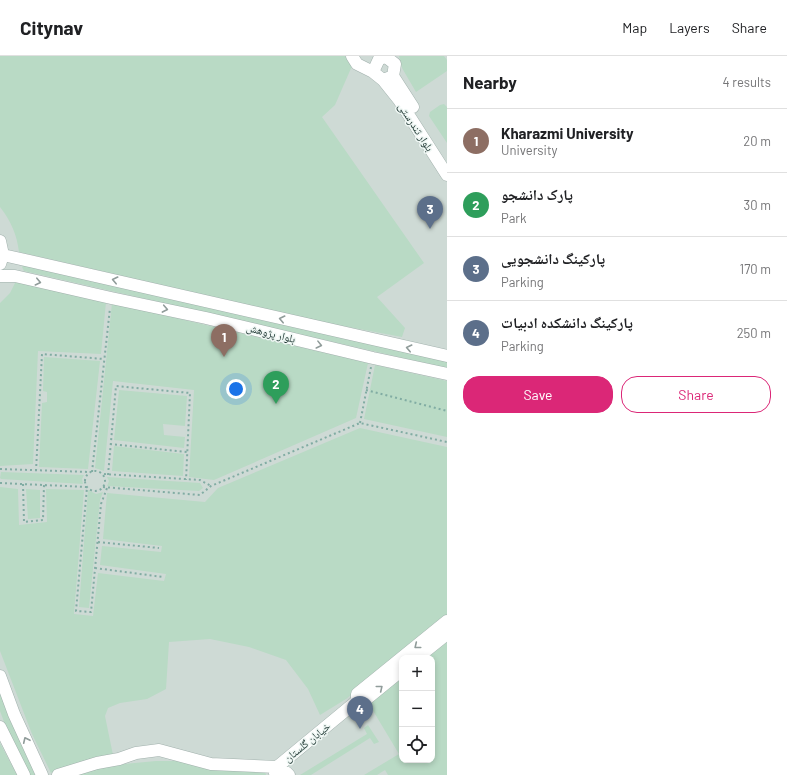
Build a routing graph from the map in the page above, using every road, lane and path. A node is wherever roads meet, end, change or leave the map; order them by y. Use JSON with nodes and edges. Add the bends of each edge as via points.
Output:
{"nodes":[{"id":1,"x":352,"y":56,"type":"edge"},
{"id":2,"x":359,"y":56,"type":"edge"},
{"id":3,"x":379,"y":59,"type":"junction"},
{"id":4,"x":373,"y":72,"type":"junction"},
{"id":5,"x":388,"y":78,"type":"junction"},
{"id":6,"x":447,"y":160,"type":"edge"},
{"id":7,"x":447,"y":175,"type":"edge"},
{"id":8,"x":0,"y":241,"type":"edge"},
{"id":9,"x":2,"y":259,"type":"edge"},
{"id":10,"x":0,"y":276,"type":"edge"},
{"id":11,"x":111,"y":298,"type":"junction"},
{"id":12,"x":447,"y":356,"type":"edge"},
{"id":13,"x":373,"y":358,"type":"junction"},
{"id":14,"x":104,"y":359,"type":"junction"},
{"id":15,"x":447,"y":374,"type":"edge"},
{"id":16,"x":366,"y":390,"type":"junction"},
{"id":17,"x":447,"y":411,"type":"edge"},
{"id":18,"x":360,"y":423,"type":"junction"},
{"id":19,"x":447,"y":442,"type":"edge"},
{"id":20,"x":110,"y":444,"type":"junction"},
{"id":21,"x":188,"y":452,"type":"junction"},
{"id":22,"x":0,"y":469,"type":"edge"},
{"id":23,"x":36,"y":470,"type":"junction"},
{"id":24,"x":89,"y":472,"type":"junction"},
{"id":25,"x":92,"y":472,"type":"junction"},
{"id":26,"x":104,"y":474,"type":"junction"},
{"id":27,"x":108,"y":475,"type":"junction"},
{"id":28,"x":186,"y":480,"type":"junction"},
{"id":29,"x":0,"y":483,"type":"edge"},
{"id":30,"x":23,"y":484,"type":"junction"},
{"id":31,"x":44,"y":485,"type":"junction"},
{"id":32,"x":211,"y":486,"type":"junction"},
{"id":33,"x":87,"y":487,"type":"junction"},
{"id":34,"x":103,"y":487,"type":"junction"},
{"id":35,"x":108,"y":488,"type":"junction"},
{"id":36,"x":98,"y":542,"type":"junction"},
{"id":37,"x":159,"y":548,"type":"dead end"},
{"id":38,"x":95,"y":568,"type":"junction"},
{"id":39,"x":163,"y":577,"type":"dead end"},
{"id":40,"x":447,"y":621,"type":"edge"},
{"id":41,"x":447,"y":634,"type":"edge"},
{"id":42,"x":421,"y":655,"type":"edge"},
{"id":43,"x":399,"y":672,"type":"edge"},
{"id":44,"x":0,"y":676,"type":"edge"},
{"id":45,"x":357,"y":697,"type":"junction"},
{"id":46,"x":0,"y":727,"type":"edge"},
{"id":47,"x":276,"y":771,"type":"edge"},
{"id":48,"x":24,"y":775,"type":"edge"},
{"id":49,"x":42,"y":775,"type":"edge"},
{"id":50,"x":58,"y":775,"type":"edge"},
{"id":51,"x":289,"y":775,"type":"edge"}],
"edges":[{"from":1,"to":4,"type":"lane","via":[[357,64]]},
{"from":2,"to":3,"type":"lane","via":[[362,61],[370,63]]},
{"from":3,"to":4,"type":"lane"},
{"from":3,"to":5,"type":"lane","via":[[386,57],[395,64]]},
{"from":4,"to":5,"type":"lane"},
{"from":5,"to":6,"type":"lane","name":"بلوار تندرستی"},
{"from":5,"to":7,"type":"lane","name":"بلوار تندرستی","via":[[399,100]]},
{"from":8,"to":9,"type":"lane"},
{"from":12,"to":9,"type":"lane","name":"بلوار پژوهش","one_way":true},
{"from":10,"to":11,"type":"lane","name":"بلوار پژوهش","one_way":true,"via":[[15,276]]},
{"from":11,"to":13,"type":"lane","name":"بلوار پژوهش","one_way":true},
{"from":11,"to":14,"type":"path"},
{"from":13,"to":15,"type":"lane","name":"بلوار پژوهش"},
{"from":13,"to":16,"type":"path"},
{"from":14,"to":23,"type":"path","via":[[42,354]]},
{"from":14,"to":25,"type":"path"},
{"from":16,"to":17,"type":"path"},
{"from":16,"to":18,"type":"path"},
{"from":18,"to":19,"type":"path"},
{"from":18,"to":32,"type":"path"},
{"from":20,"to":21,"type":"path"},
{"from":20,"to":21,"type":"path","via":[[116,386],[190,393]]},
{"from":20,"to":27,"type":"path"},
{"from":21,"to":28,"type":"path"},
{"from":22,"to":23,"type":"path"},
{"from":23,"to":24,"type":"path"},
{"from":24,"to":25,"type":"path"},
{"from":24,"to":33,"type":"path","via":[[85,480]]},
{"from":25,"to":26,"type":"path","via":[[96,470]]},
{"from":26,"to":27,"type":"path"},
{"from":26,"to":34,"type":"path","via":[[106,482]]},
{"from":27,"to":28,"type":"path"},
{"from":28,"to":32,"type":"path","via":[[200,480]]},
{"from":29,"to":30,"type":"path"},
{"from":30,"to":31,"type":"path"},
{"from":30,"to":31,"type":"path","via":[[24,522],[43,520]]},
{"from":31,"to":33,"type":"path"},
{"from":32,"to":35,"type":"path","via":[[200,495]]},
{"from":33,"to":34,"type":"path","via":[[94,492]]},
{"from":33,"to":38,"type":"path","via":[[76,611],[91,612]]},
{"from":34,"to":35,"type":"path"},
{"from":35,"to":36,"type":"path","via":[[102,504]]},
{"from":36,"to":37,"type":"path"},
{"from":36,"to":38,"type":"path"},
{"from":38,"to":39,"type":"path"},
{"from":40,"to":45,"type":"lane","name":"خیابان گلستان","one_way":true},
{"from":41,"to":42,"type":"lane"},
{"from":45,"to":43,"type":"lane","name":"خیابان گلستان","one_way":true,"via":[[364,701]]},
{"from":49,"to":44,"type":"lane","one_way":true},
{"from":45,"to":47,"type":"lane","name":"خیابان گلستان"},
{"from":46,"to":48,"type":"lane"},
{"from":47,"to":50,"type":"lane","via":[[211,764],[159,750],[136,753]]},
{"from":47,"to":51,"type":"lane","name":"خیابان گلستان"}]}
